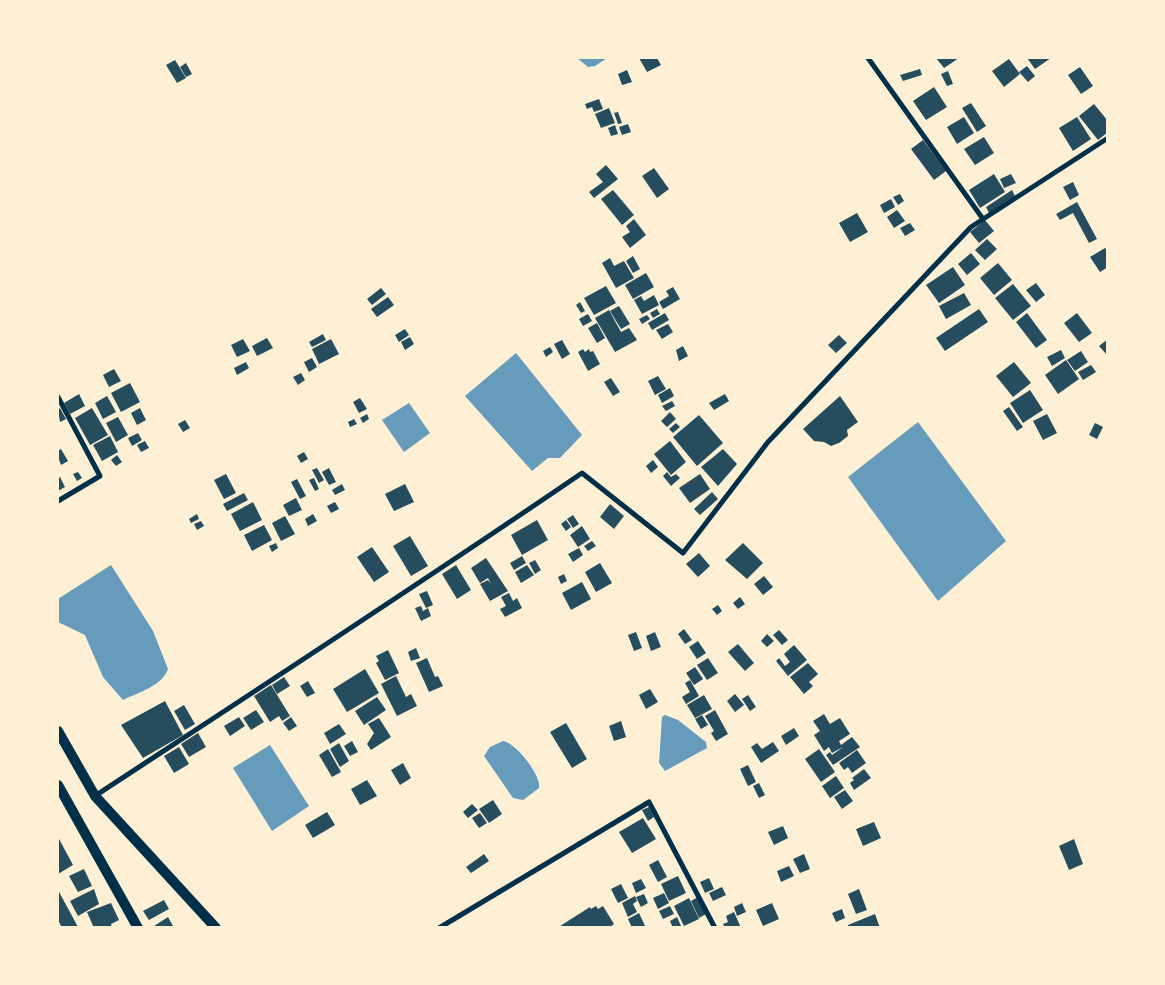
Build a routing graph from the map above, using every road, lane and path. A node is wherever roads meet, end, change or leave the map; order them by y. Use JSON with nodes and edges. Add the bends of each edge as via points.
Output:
{"nodes":[{"id":1,"x":868,"y":58,"type":"edge"},
{"id":2,"x":1108,"y":138,"type":"edge"},
{"id":3,"x":983,"y":219,"type":"junction"},
{"id":4,"x":58,"y":397,"type":"edge"},
{"id":5,"x":58,"y":501,"type":"edge"},
{"id":6,"x":58,"y":731,"type":"edge"},
{"id":7,"x":58,"y":785,"type":"edge"},
{"id":8,"x":95,"y":796,"type":"junction"},
{"id":9,"x":138,"y":928,"type":"edge"},
{"id":10,"x":216,"y":928,"type":"edge"},
{"id":11,"x":438,"y":928,"type":"edge"},
{"id":12,"x":715,"y":928,"type":"edge"}],
"edges":[{"from":1,"to":3,"type":"street"},
{"from":2,"to":3,"type":"street"},
{"from":3,"to":8,"type":"street","via":[[971,227],[768,442],[683,553],[582,473],[439,571]]},
{"from":4,"to":5,"type":"street","via":[[100,476]]},
{"from":6,"to":8,"type":"highway"},
{"from":7,"to":9,"type":"highway"},
{"from":8,"to":10,"type":"highway"},
{"from":11,"to":12,"type":"street","via":[[649,802]]}]}
